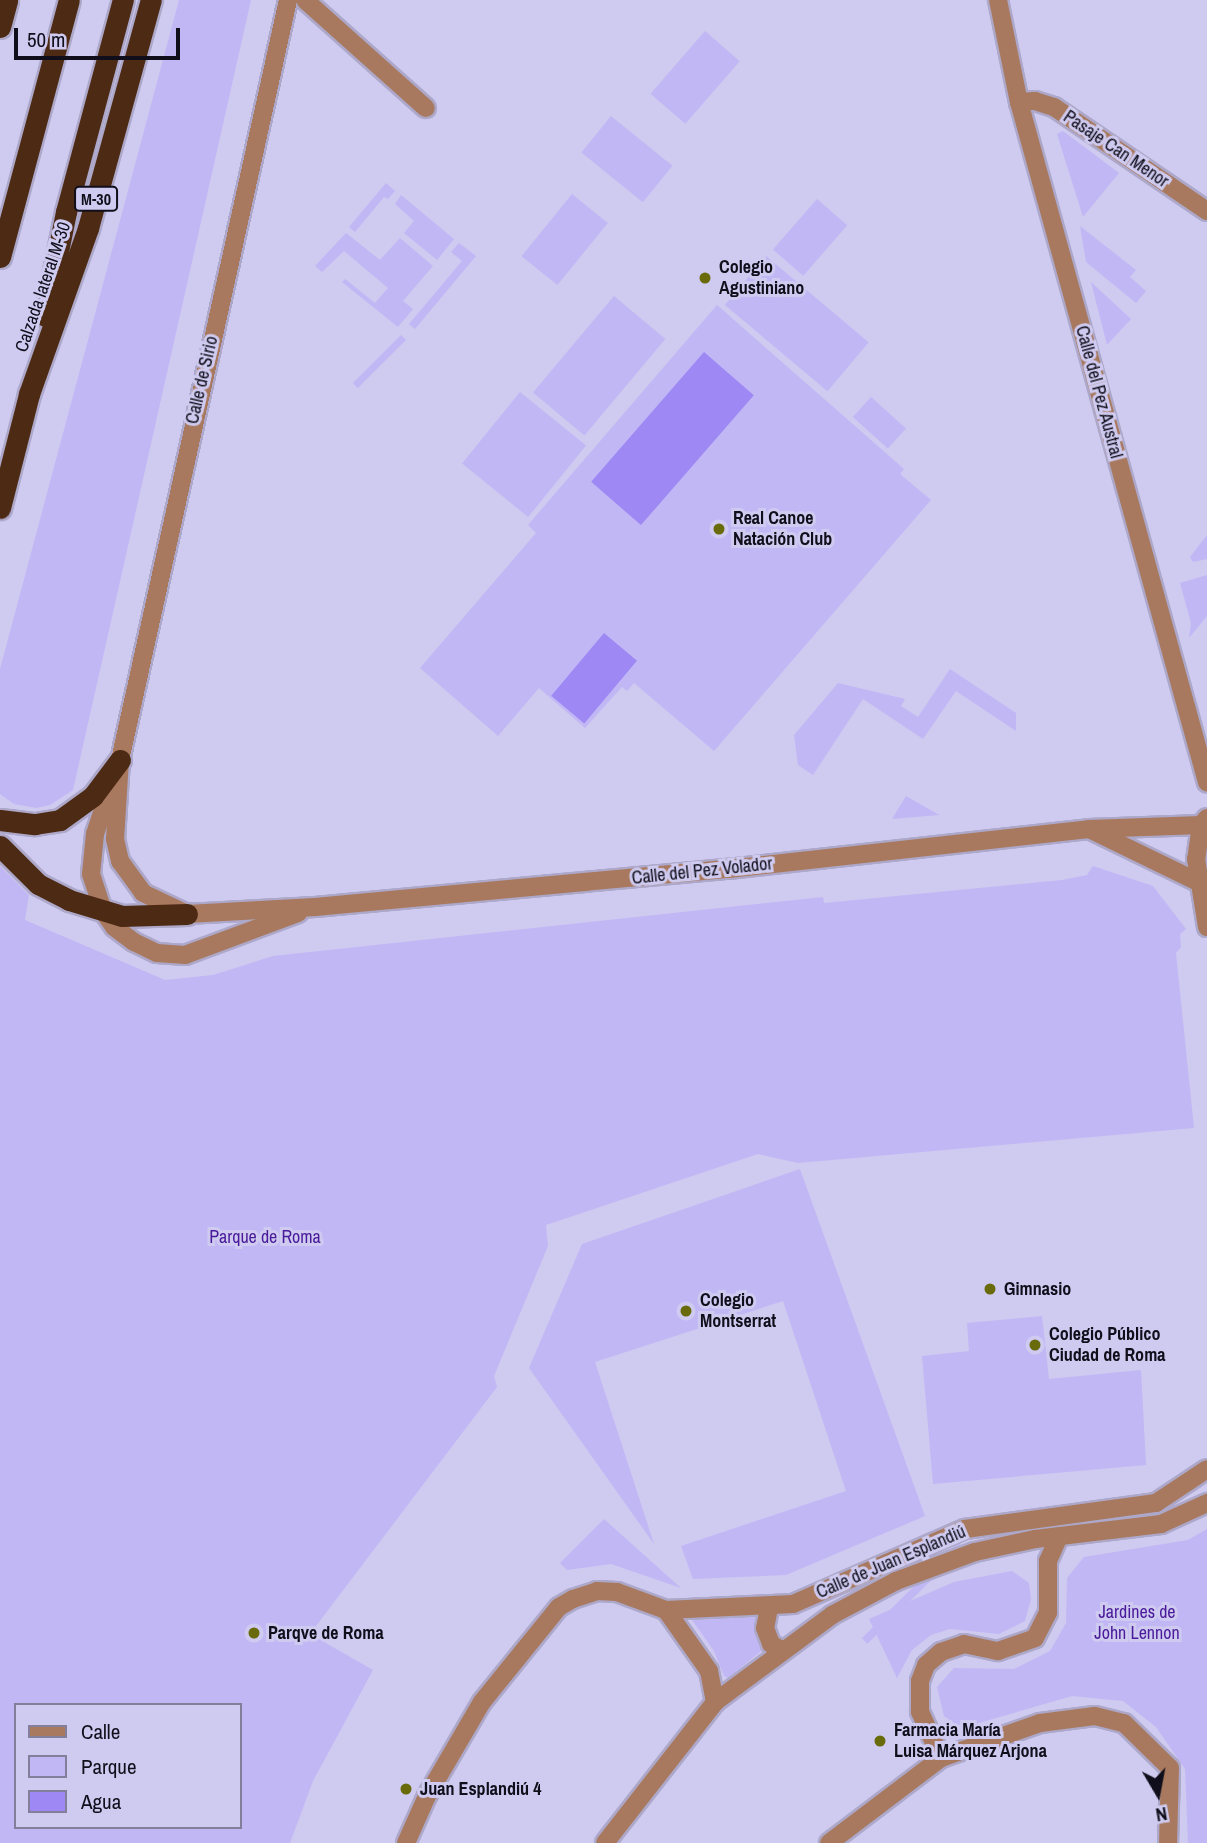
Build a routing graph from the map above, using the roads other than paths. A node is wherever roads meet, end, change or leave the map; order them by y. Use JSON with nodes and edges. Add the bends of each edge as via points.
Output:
{"nodes":[{"id":1,"x":7,"y":0,"type":"edge"},
{"id":2,"x":69,"y":0,"type":"edge"},
{"id":3,"x":123,"y":0,"type":"edge"},
{"id":4,"x":151,"y":0,"type":"edge"},
{"id":5,"x":288,"y":0,"type":"edge"},
{"id":6,"x":305,"y":0,"type":"edge"},
{"id":7,"x":998,"y":0,"type":"edge"},
{"id":8,"x":0,"y":27,"type":"edge"},
{"id":9,"x":1020,"y":102,"type":"junction"},
{"id":10,"x":426,"y":107,"type":"dead end"},
{"id":11,"x":1207,"y":211,"type":"edge"},
{"id":12,"x":0,"y":257,"type":"edge"},
{"id":13,"x":29,"y":394,"type":"junction"},
{"id":14,"x":0,"y":508,"type":"edge"},
{"id":15,"x":120,"y":760,"type":"junction"},
{"id":16,"x":1207,"y":782,"type":"edge"},
{"id":17,"x":0,"y":820,"type":"edge"},
{"id":18,"x":1204,"y":821,"type":"edge"},
{"id":19,"x":1089,"y":829,"type":"junction"},
{"id":20,"x":0,"y":846,"type":"edge"},
{"id":21,"x":1203,"y":890,"type":"edge"},
{"id":22,"x":315,"y":907,"type":"junction"},
{"id":23,"x":103,"y":911,"type":"junction"},
{"id":24,"x":187,"y":914,"type":"junction"},
{"id":25,"x":1207,"y":927,"type":"edge"},
{"id":26,"x":1207,"y":1469,"type":"edge"},
{"id":27,"x":1207,"y":1503,"type":"edge"},
{"id":28,"x":1015,"y":1520,"type":"junction"},
{"id":29,"x":1059,"y":1536,"type":"junction"},
{"id":30,"x":1035,"y":1539,"type":"junction"},
{"id":31,"x":1048,"y":1561,"type":"junction"},
{"id":32,"x":769,"y":1608,"type":"junction"},
{"id":33,"x":666,"y":1610,"type":"junction"},
{"id":34,"x":782,"y":1650,"type":"junction"},
{"id":35,"x":715,"y":1702,"type":"junction"},
{"id":36,"x":941,"y":1758,"type":"junction"},
{"id":37,"x":406,"y":1843,"type":"edge"},
{"id":38,"x":605,"y":1843,"type":"edge"},
{"id":39,"x":829,"y":1843,"type":"edge"},
{"id":40,"x":1168,"y":1843,"type":"edge"}],
"edges":[{"from":1,"to":8,"type":"highway"},
{"from":2,"to":12,"type":"highway"},
{"from":3,"to":13,"type":"highway","via":[[66,212]]},
{"from":4,"to":13,"type":"highway","name":"Calzada lateral M-30","number":"M-30","via":[[88,228]]},
{"from":5,"to":15,"type":"street","name":"Calle de Sirio"},
{"from":6,"to":10,"type":"street"},
{"from":7,"to":9,"type":"street","name":"Calle del Pez Austral"},
{"from":9,"to":11,"type":"street","name":"Pasaje Can Menor","via":[[1054,107]]},
{"from":9,"to":16,"type":"street","name":"Calle del Pez Austral"},
{"from":13,"to":14,"type":"highway","name":"Calzada lateral M-30","number":"M-30"},
{"from":15,"to":17,"type":"highway","via":[[93,796],[60,820],[35,824]]},
{"from":15,"to":23,"type":"street","name":"Calle de Sirio","via":[[91,856],[94,887]]},
{"from":15,"to":24,"type":"street","name":"Calle de Sirio","via":[[114,825],[120,861],[143,893]]},
{"from":18,"to":19,"type":"street","name":"Calle del Pez Volador"},
{"from":18,"to":21,"type":"street"},
{"from":19,"to":21,"type":"street"},
{"from":19,"to":22,"type":"street","name":"Calle del Pez Volador","via":[[714,871]]},
{"from":20,"to":23,"type":"highway","via":[[38,884]]},
{"from":21,"to":25,"type":"street"},
{"from":22,"to":23,"type":"street","name":"Calle del Pez Volador","via":[[185,955],[157,953],[134,942],[114,928]]},
{"from":22,"to":24,"type":"street","name":"Calle del Pez Volador"},
{"from":23,"to":24,"type":"highway","via":[[122,916]]},
{"from":26,"to":28,"type":"street","name":"Calle de Juan Esplandiú","via":[[1156,1503]]},
{"from":27,"to":29,"type":"street","name":"Calle de Juan Esplandiú","via":[[1161,1524]]},
{"from":28,"to":30,"type":"street"},
{"from":28,"to":32,"type":"street","name":"Calle de Juan Esplandiú","via":[[965,1529],[793,1604]]},
{"from":29,"to":30,"type":"street","name":"Calle de Juan Esplandiú"},
{"from":29,"to":31,"type":"street"},
{"from":30,"to":31,"type":"street"},
{"from":30,"to":34,"type":"street","name":"Calle de Juan Esplandiú","via":[[975,1552],[896,1581],[832,1615]]},
{"from":31,"to":36,"type":"street","via":[[1048,1613],[1035,1638],[998,1651],[964,1644],[941,1652],[926,1665],[920,1681],[920,1712]]},
{"from":32,"to":33,"type":"street","name":"Calle de Juan Esplandiú"},
{"from":32,"to":34,"type":"street","via":[[765,1628],[771,1644]]},
{"from":33,"to":35,"type":"street","via":[[709,1671]]},
{"from":33,"to":37,"type":"street","name":"Calle de Juan Esplandiú","via":[[630,1595],[597,1591],[559,1607],[482,1702],[427,1796]]},
{"from":34,"to":35,"type":"street","name":"Calle de Juan Esplandiú"},
{"from":35,"to":38,"type":"street","name":"Calle de Juan Esplandiú"},
{"from":36,"to":39,"type":"street"},
{"from":36,"to":40,"type":"street","via":[[1040,1723],[1095,1716],[1124,1723],[1170,1768]]}]}
